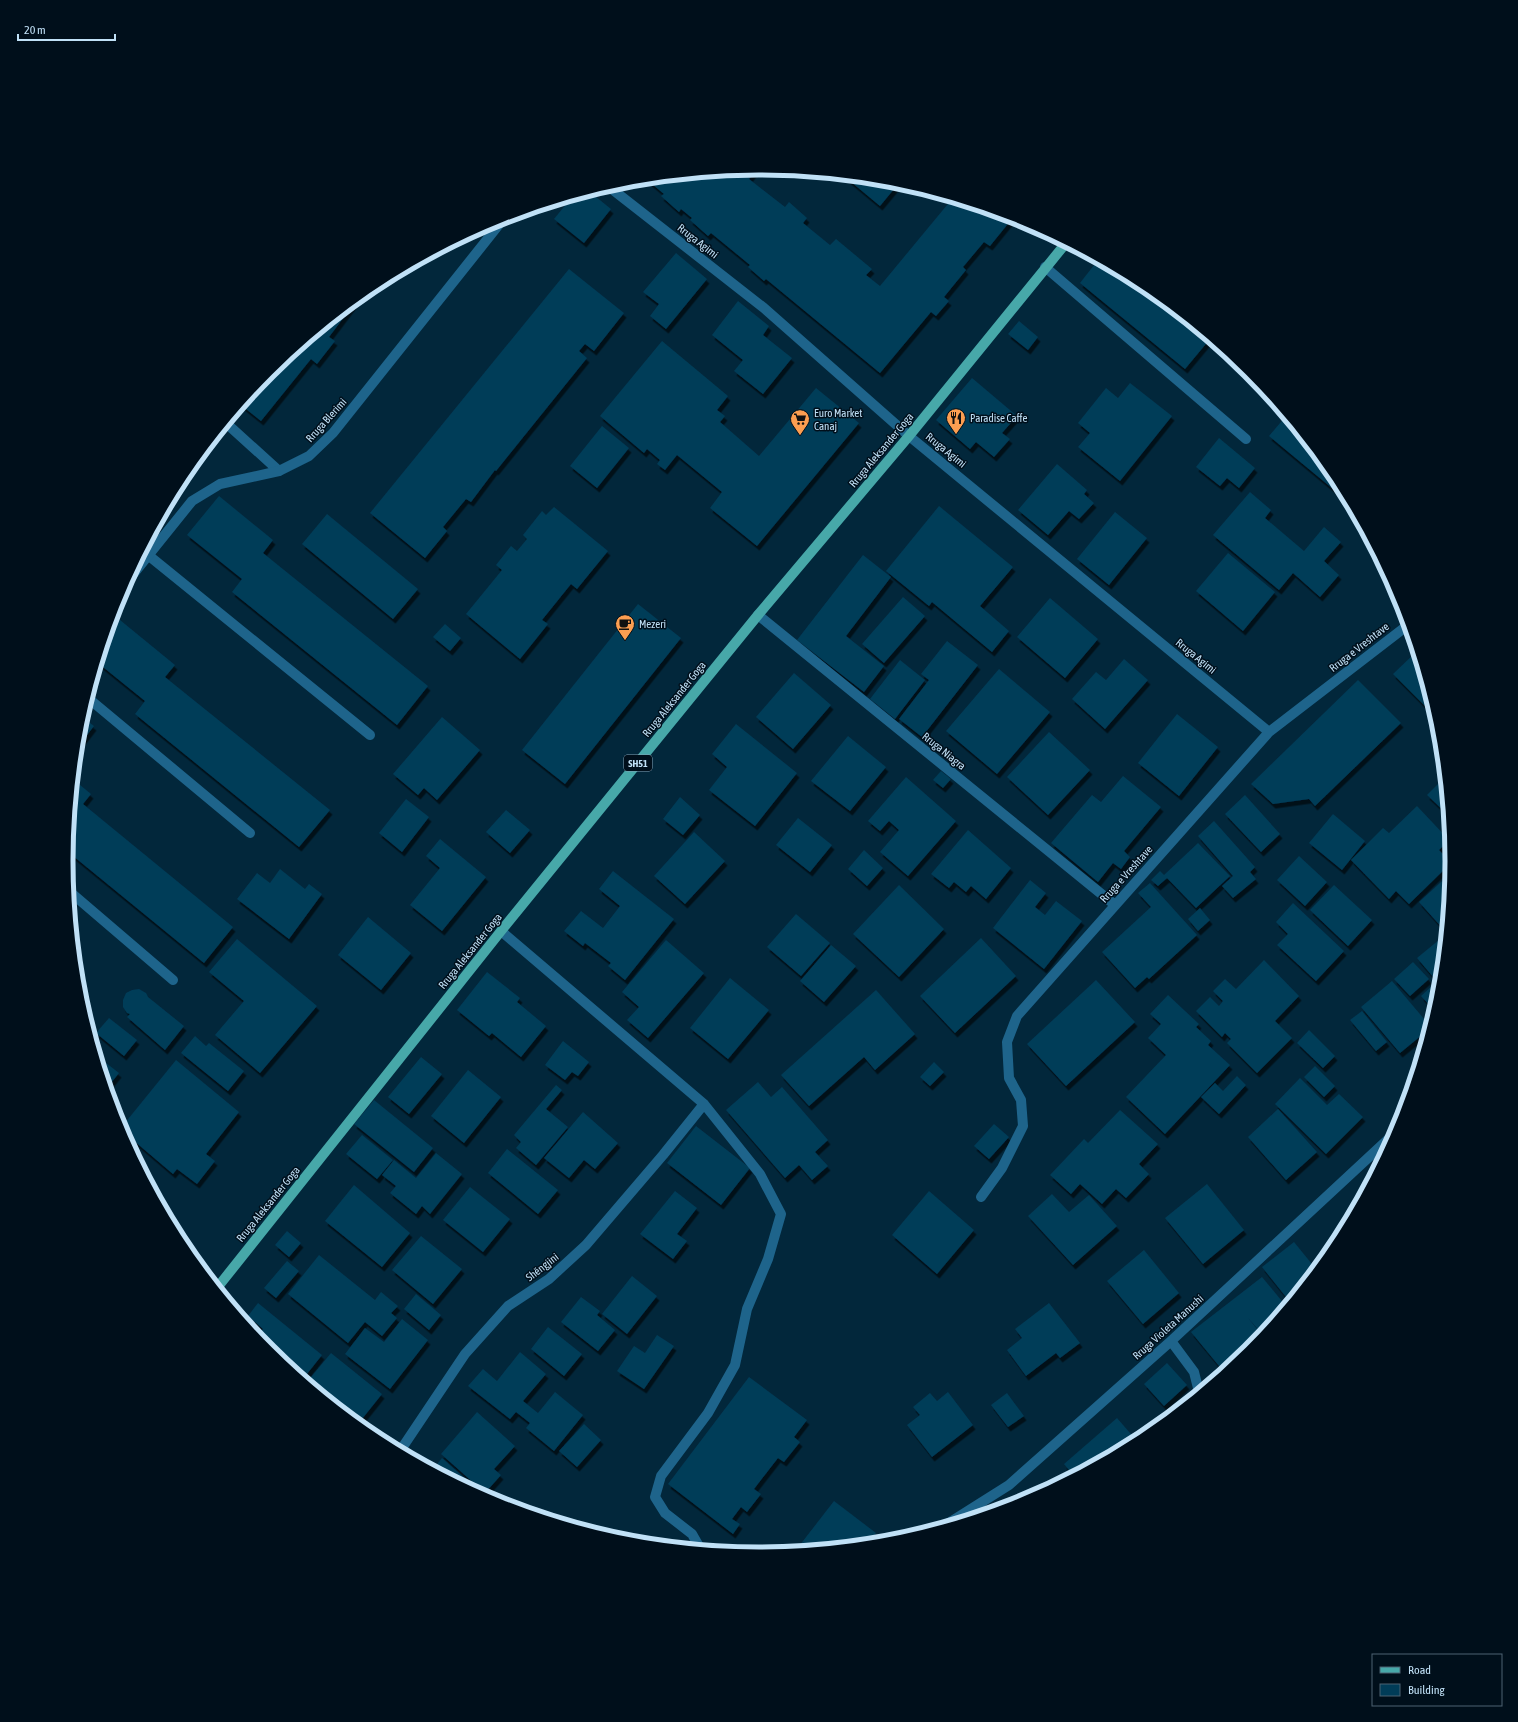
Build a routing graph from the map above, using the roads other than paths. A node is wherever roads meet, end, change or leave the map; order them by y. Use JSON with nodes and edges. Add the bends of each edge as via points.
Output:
{"nodes":[{"id":1,"x":614,"y":191,"type":"edge"},
{"id":2,"x":497,"y":226,"type":"edge"},
{"id":3,"x":1063,"y":246,"type":"edge"},
{"id":4,"x":1045,"y":267,"type":"junction"},
{"id":5,"x":229,"y":426,"type":"edge"},
{"id":6,"x":909,"y":436,"type":"junction"},
{"id":7,"x":1246,"y":439,"type":"dead end"},
{"id":8,"x":279,"y":471,"type":"junction"},
{"id":9,"x":148,"y":555,"type":"junction"},
{"id":10,"x":141,"y":563,"type":"edge"},
{"id":11,"x":758,"y":615,"type":"junction"},
{"id":12,"x":1404,"y":627,"type":"edge"},
{"id":13,"x":92,"y":701,"type":"edge"},
{"id":14,"x":1269,"y":732,"type":"junction"},
{"id":15,"x":370,"y":735,"type":"dead end"},
{"id":16,"x":250,"y":833,"type":"dead end"},
{"id":17,"x":74,"y":895,"type":"edge"},
{"id":18,"x":1115,"y":905,"type":"junction"},
{"id":19,"x":501,"y":931,"type":"junction"},
{"id":20,"x":173,"y":980,"type":"dead end"},
{"id":21,"x":704,"y":1104,"type":"junction"},
{"id":22,"x":1384,"y":1143,"type":"edge"},
{"id":23,"x":981,"y":1197,"type":"dead end"},
{"id":24,"x":220,"y":1285,"type":"edge"},
{"id":25,"x":1171,"y":1341,"type":"junction"},
{"id":26,"x":1198,"y":1388,"type":"edge"},
{"id":27,"x":403,"y":1447,"type":"edge"},
{"id":28,"x":957,"y":1518,"type":"edge"},
{"id":29,"x":698,"y":1544,"type":"edge"}],
"edges":[{"from":1,"to":6,"type":"street","name":"Rruga Agimi","via":[[764,308]]},
{"from":2,"to":8,"type":"street","name":"Rruga Blerimi","via":[[333,433],[309,456]]},
{"from":3,"to":4,"type":"main road","name":"Rruga Aleksander Goga","number":"SH51"},
{"from":4,"to":6,"type":"main road","name":"Rruga Aleksander Goga","number":"SH51"},
{"from":4,"to":7,"type":"street"},
{"from":5,"to":8,"type":"street"},
{"from":6,"to":11,"type":"main road","name":"Rruga Aleksander Goga","number":"SH51"},
{"from":6,"to":14,"type":"street","name":"Rruga Agimi"},
{"from":8,"to":9,"type":"street","name":"Rruga Blerimi","via":[[220,484],[192,501]]},
{"from":9,"to":10,"type":"street","name":"Rruga Blerimi"},
{"from":9,"to":15,"type":"street"},
{"from":11,"to":18,"type":"street","name":"Rruga Niagra"},
{"from":11,"to":19,"type":"main road","name":"Rruga Aleksander Goga","number":"SH51"},
{"from":12,"to":14,"type":"street","name":"Rruga e Vreshtave"},
{"from":13,"to":16,"type":"street"},
{"from":14,"to":18,"type":"street","name":"Rruga e Vreshtave"},
{"from":17,"to":20,"type":"street"},
{"from":18,"to":23,"type":"street","name":"Rruga e Vreshtave","via":[[1017,1016],[1007,1042],[1009,1078],[1021,1100],[1022,1126],[1002,1168]]},
{"from":19,"to":21,"type":"street"},
{"from":19,"to":24,"type":"main road","name":"Rruga Aleksander Goga","number":"SH51"},
{"from":21,"to":27,"type":"street","name":"Shëngjini","via":[[586,1245],[549,1279],[508,1306],[465,1354]]},
{"from":21,"to":29,"type":"street","via":[[760,1174],[780,1214],[768,1259],[747,1309],[735,1365],[708,1413],[661,1476],[655,1497],[664,1513],[692,1534]]},
{"from":22,"to":25,"type":"street","name":"Rruga Violeta Manushi"},
{"from":25,"to":26,"type":"street","via":[[1194,1372]]},
{"from":25,"to":28,"type":"street","name":"Rruga Violeta Manushi","via":[[1009,1485]]}]}
